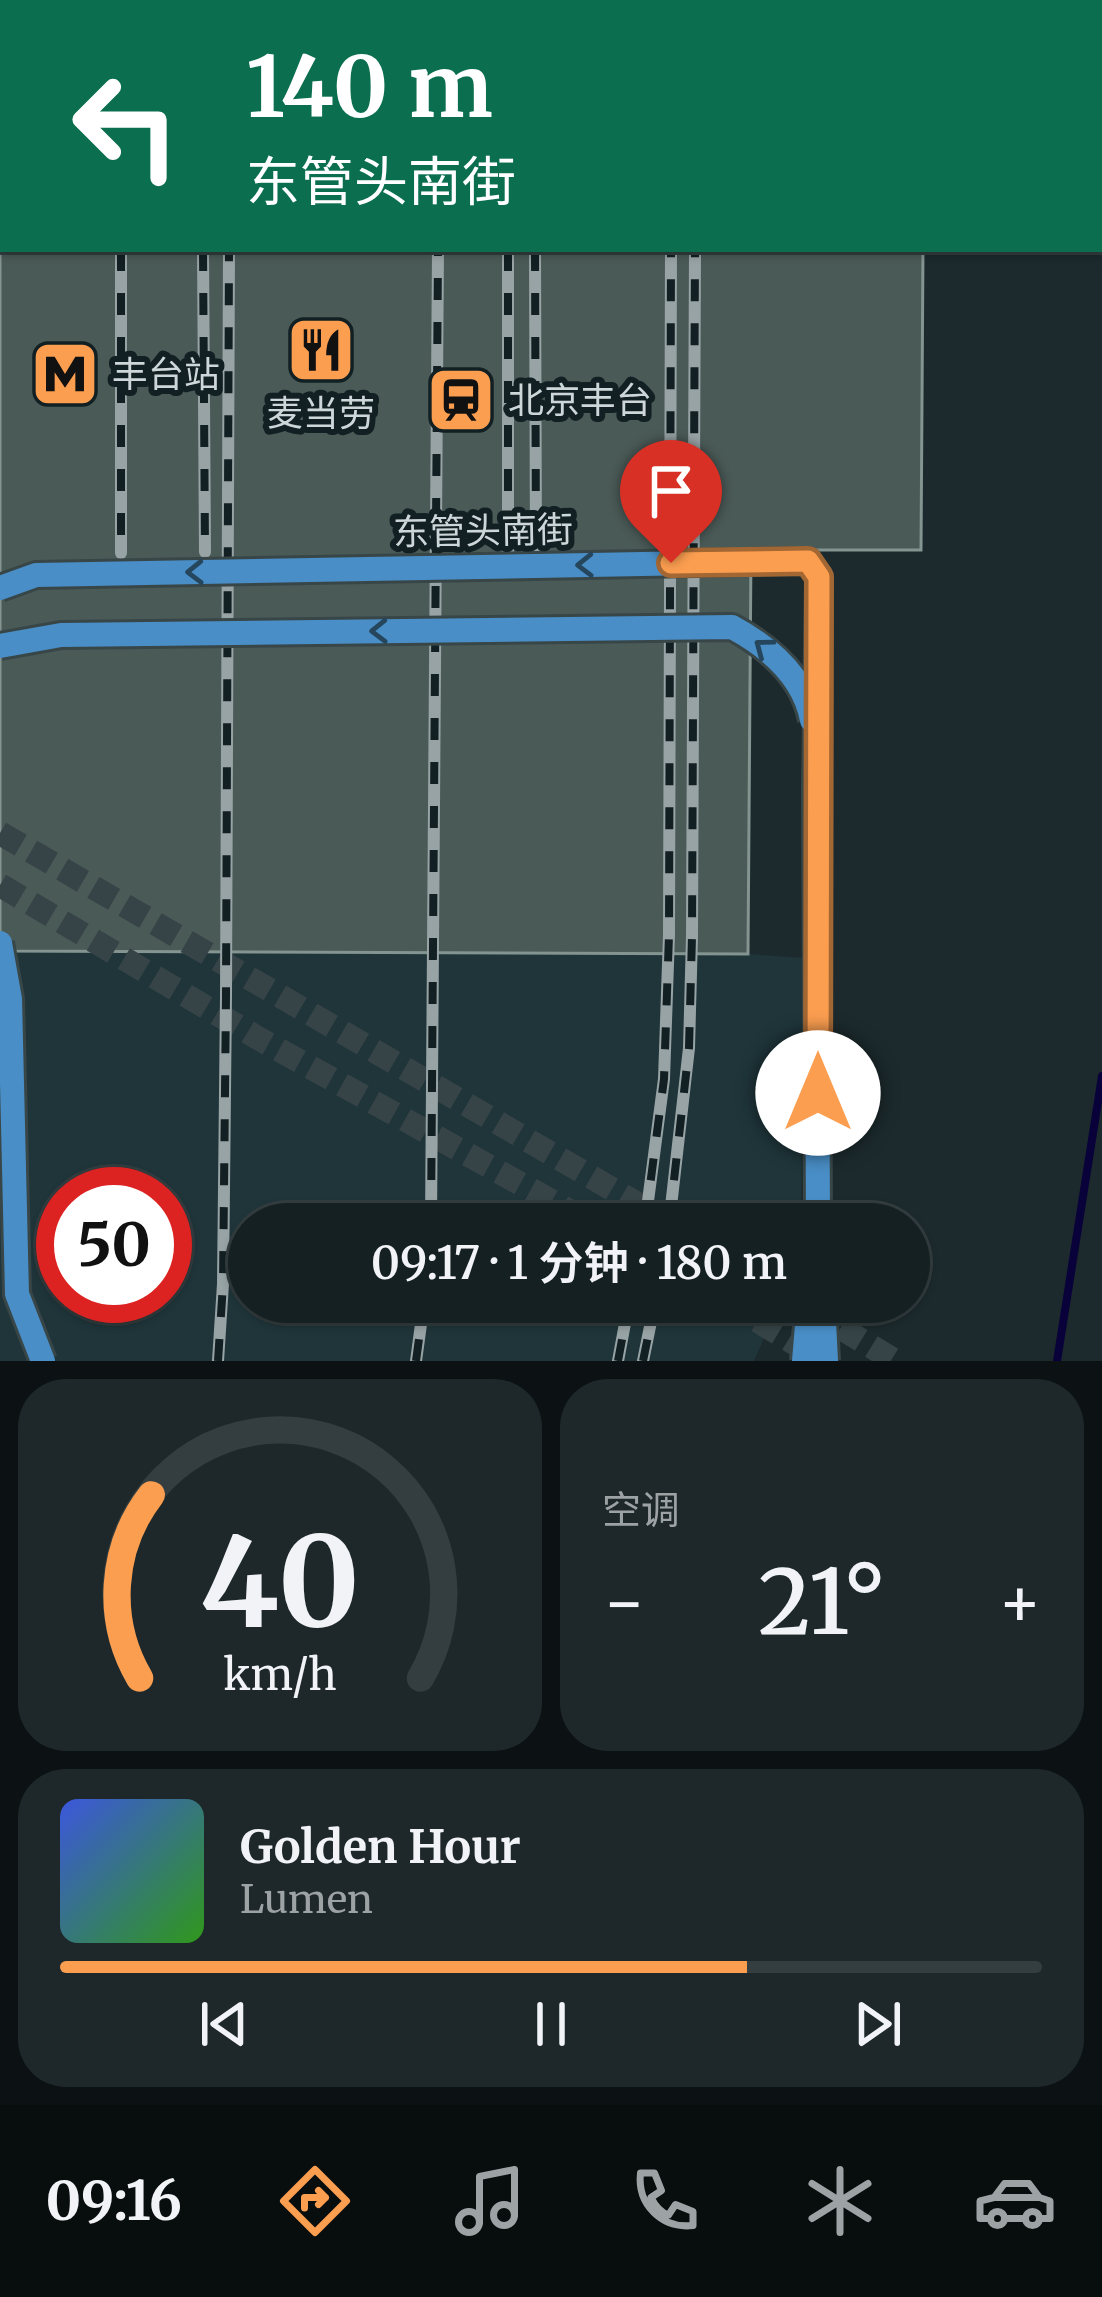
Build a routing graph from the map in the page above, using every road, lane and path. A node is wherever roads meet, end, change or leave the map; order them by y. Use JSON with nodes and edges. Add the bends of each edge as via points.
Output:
{"nodes":[{"id":1,"x":0,"y":588,"type":"edge"},
{"id":2,"x":0,"y":646,"type":"edge"},
{"id":3,"x":816,"y":788,"type":"junction"},
{"id":4,"x":0,"y":943,"type":"edge"},
{"id":5,"x":818,"y":1203,"type":"edge"},
{"id":6,"x":807,"y":1323,"type":"edge"},
{"id":7,"x":824,"y":1323,"type":"edge"},
{"id":8,"x":43,"y":1361,"type":"edge"},
{"id":9,"x":804,"y":1361,"type":"edge"},
{"id":10,"x":826,"y":1361,"type":"edge"}],
"edges":[{"from":3,"to":1,"type":"main road","name":"东管头南街","one_way":true,"bridge":true,"via":[[819,577],[808,561],[36,575]]},
{"from":3,"to":2,"type":"main road","one_way":true,"bridge":true,"via":[[812,713],[784,664],[732,627],[62,634]]},
{"from":3,"to":5,"type":"main road","name":"东管头南街","bridge":true},
{"from":4,"to":8,"type":"main road","bridge":true,"via":[[10,999],[17,1294]]},
{"from":6,"to":9,"type":"main road","bridge":true},
{"from":7,"to":10,"type":"main road","bridge":true}]}
